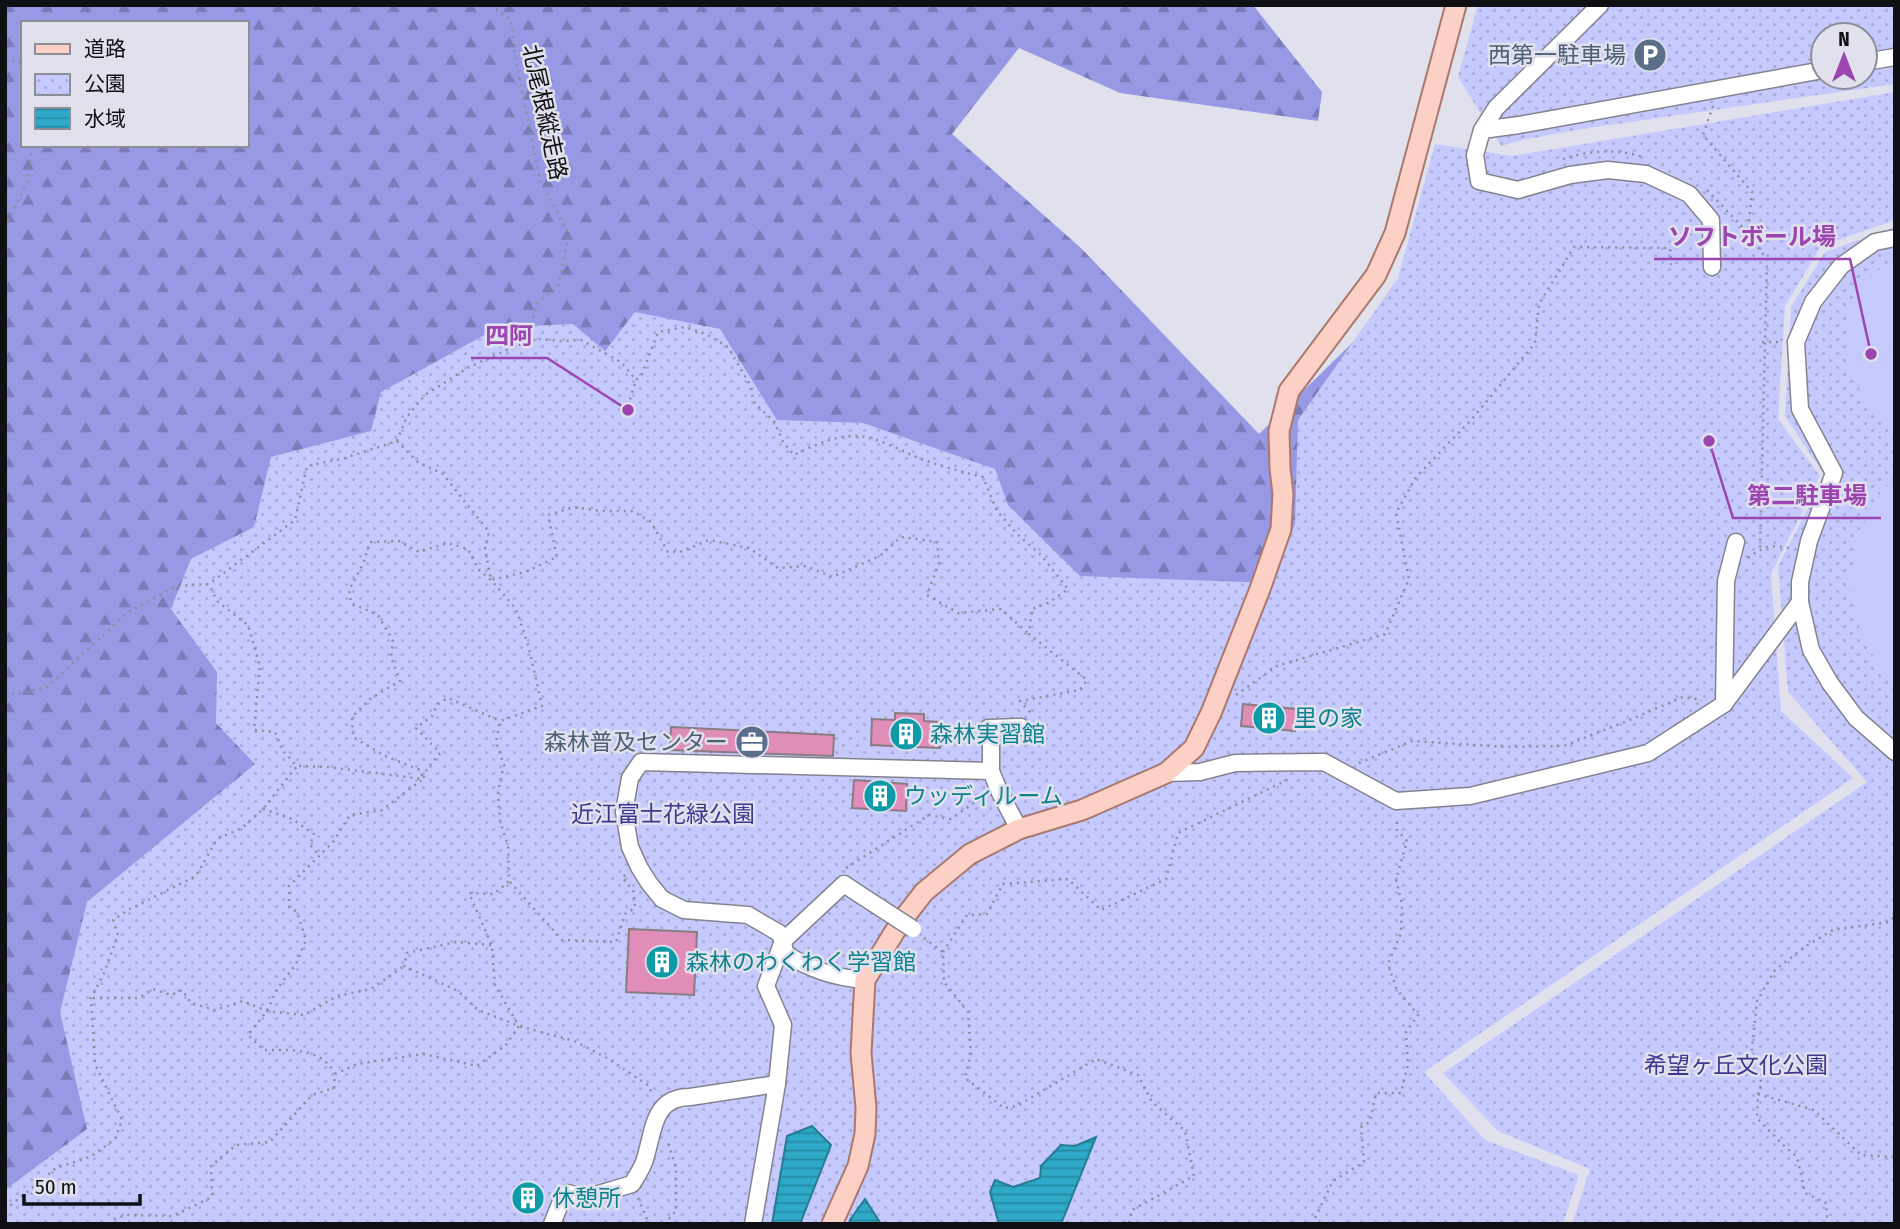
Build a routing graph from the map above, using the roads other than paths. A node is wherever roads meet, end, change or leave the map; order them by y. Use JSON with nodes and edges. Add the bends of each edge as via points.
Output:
{"nodes":[{"id":1,"x":1456,"y":5,"type":"edge"},
{"id":2,"x":1600,"y":5,"type":"edge"},
{"id":3,"x":1809,"y":78,"type":"edge"},
{"id":4,"x":1482,"y":130,"type":"junction"},
{"id":5,"x":1895,"y":238,"type":"edge"},
{"id":6,"x":1712,"y":267,"type":"dead end"},
{"id":7,"x":1736,"y":542,"type":"dead end"},
{"id":8,"x":1800,"y":602,"type":"junction"},
{"id":9,"x":1724,"y":704,"type":"junction"},
{"id":10,"x":1026,"y":721,"type":"road end"},
{"id":11,"x":1895,"y":752,"type":"edge"},
{"id":12,"x":991,"y":771,"type":"junction"},
{"id":13,"x":1166,"y":774,"type":"junction"},
{"id":14,"x":1019,"y":829,"type":"junction"},
{"id":15,"x":912,"y":929,"type":"road end"},
{"id":16,"x":783,"y":941,"type":"junction"},
{"id":17,"x":865,"y":981,"type":"junction"},
{"id":18,"x":777,"y":1084,"type":"junction"},
{"id":19,"x":552,"y":1224,"type":"edge"},
{"id":20,"x":753,"y":1224,"type":"edge"},
{"id":21,"x":832,"y":1224,"type":"edge"}],
"edges":[{"from":1,"to":13,"type":"main road","via":[[1395,233],[1376,275],[1289,391],[1279,432],[1280,529],[1211,713],[1194,748]]},
{"from":2,"to":4,"type":"lane","via":[[1496,108]]},
{"from":3,"to":4,"type":"lane"},
{"from":4,"to":6,"type":"lane","via":[[1475,155],[1479,181],[1518,190],[1608,170],[1646,174],[1689,194],[1711,220]]},
{"from":5,"to":8,"type":"lane","via":[[1875,242],[1841,266],[1813,302],[1796,342],[1800,410],[1834,473],[1807,552]]},
{"from":7,"to":9,"type":"lane","via":[[1726,581]]},
{"from":8,"to":9,"type":"lane"},
{"from":8,"to":11,"type":"lane","via":[[1811,650],[1830,682],[1856,718]]},
{"from":9,"to":13,"type":"lane","via":[[1648,753],[1470,796],[1396,801],[1324,762],[1235,763]]},
{"from":10,"to":12,"type":"lane","via":[[988,728]]},
{"from":12,"to":14,"type":"lane"},
{"from":12,"to":16,"type":"lane","via":[[641,762],[630,778],[624,812],[630,847],[662,899],[684,909],[748,915],[779,933]]},
{"from":13,"to":14,"type":"main road","via":[[1082,810]]},
{"from":14,"to":17,"type":"main road","via":[[970,854],[924,892]]},
{"from":15,"to":16,"type":"lane","bridge":true,"via":[[844,884]]},
{"from":16,"to":17,"type":"lane","via":[[785,953],[817,971]]},
{"from":16,"to":18,"type":"lane","via":[[766,986],[783,1025]]},
{"from":17,"to":21,"type":"main road","via":[[861,1053],[865,1134],[858,1166]]},
{"from":18,"to":19,"type":"lane","via":[[676,1097],[659,1111],[644,1163],[632,1184],[585,1198],[568,1193]]},
{"from":18,"to":20,"type":"lane"}]}
